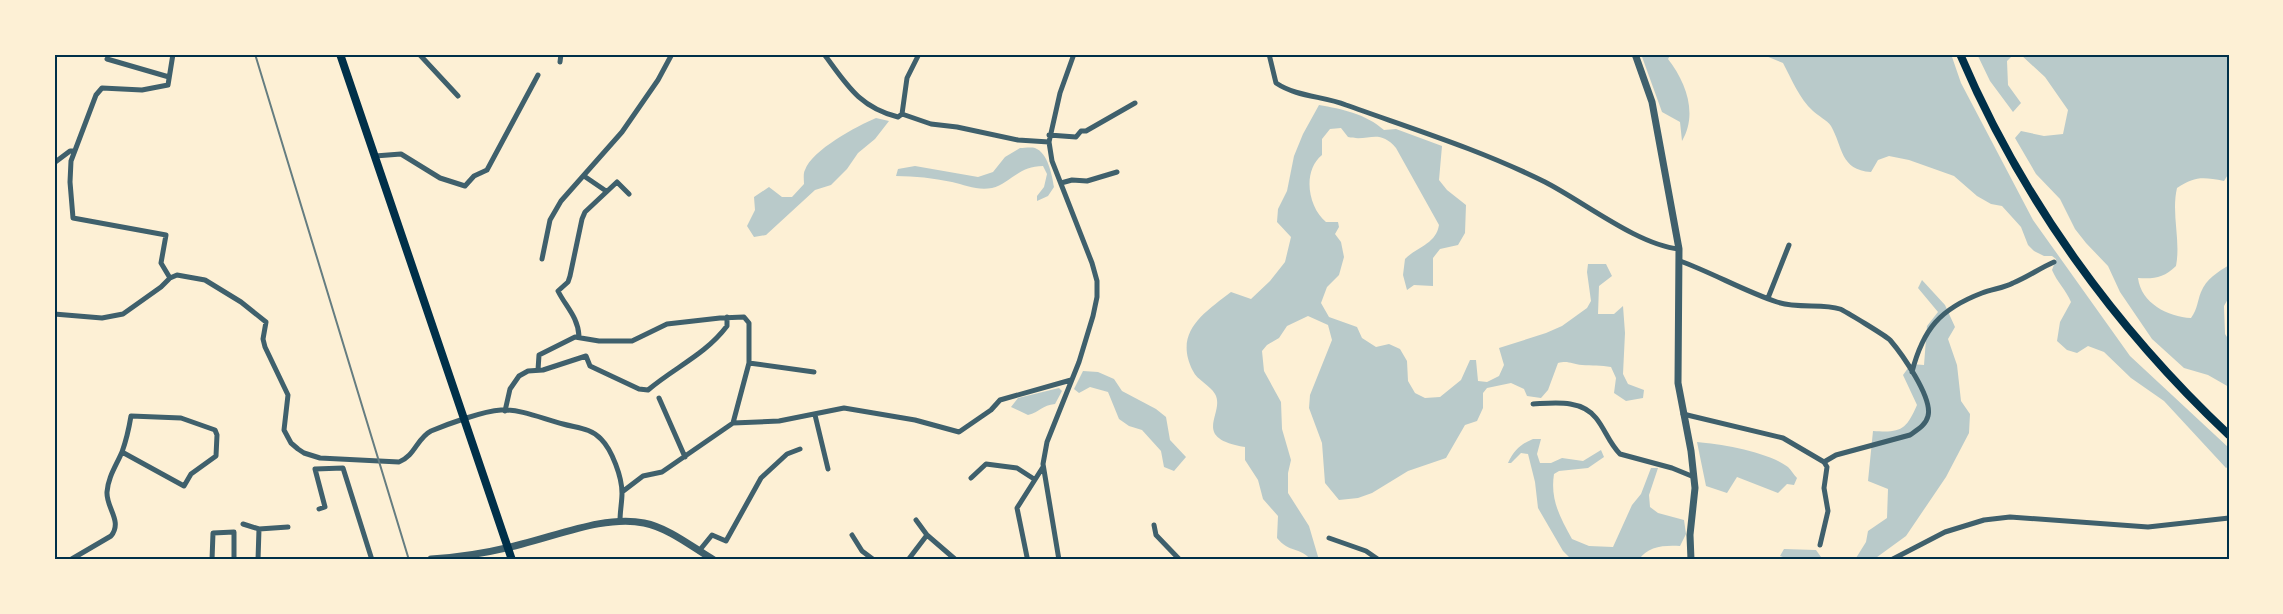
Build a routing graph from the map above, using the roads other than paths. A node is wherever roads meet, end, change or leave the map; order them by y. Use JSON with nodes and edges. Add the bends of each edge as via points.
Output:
{"nodes":[{"id":1,"x":173,"y":54,"type":"edge"},
{"id":2,"x":340,"y":54,"type":"edge"},
{"id":3,"x":419,"y":54,"type":"edge"},
{"id":4,"x":561,"y":54,"type":"edge"},
{"id":5,"x":672,"y":54,"type":"edge"},
{"id":6,"x":824,"y":54,"type":"edge"},
{"id":7,"x":918,"y":54,"type":"edge"},
{"id":8,"x":1074,"y":54,"type":"edge"},
{"id":9,"x":1269,"y":54,"type":"edge"},
{"id":10,"x":1635,"y":54,"type":"edge"},
{"id":11,"x":1960,"y":54,"type":"edge"},
{"id":12,"x":107,"y":59,"type":"dead end"},
{"id":13,"x":560,"y":62,"type":"dead end"},
{"id":14,"x":538,"y":75,"type":"dead end"},
{"id":15,"x":169,"y":78,"type":"junction"},
{"id":16,"x":458,"y":96,"type":"dead end"},
{"id":17,"x":1135,"y":103,"type":"dead end"},
{"id":18,"x":902,"y":114,"type":"junction"},
{"id":19,"x":1049,"y":135,"type":"junction"},
{"id":20,"x":1049,"y":142,"type":"junction"},
{"id":21,"x":74,"y":151,"type":"junction"},
{"id":22,"x":375,"y":156,"type":"junction"},
{"id":23,"x":54,"y":163,"type":"edge"},
{"id":24,"x":1117,"y":172,"type":"dead end"},
{"id":25,"x":584,"y":176,"type":"junction"},
{"id":26,"x":1061,"y":183,"type":"junction"},
{"id":27,"x":606,"y":191,"type":"junction"},
{"id":28,"x":629,"y":194,"type":"dead end"},
{"id":29,"x":1789,"y":245,"type":"dead end"},
{"id":30,"x":1679,"y":249,"type":"junction"},
{"id":31,"x":542,"y":259,"type":"dead end"},
{"id":32,"x":1680,"y":261,"type":"junction"},
{"id":33,"x":2054,"y":262,"type":"dead end"},
{"id":34,"x":170,"y":278,"type":"junction"},
{"id":35,"x":1768,"y":298,"type":"junction"},
{"id":36,"x":54,"y":314,"type":"edge"},
{"id":37,"x":727,"y":318,"type":"junction"},
{"id":38,"x":579,"y":336,"type":"junction"},
{"id":39,"x":749,"y":363,"type":"junction"},
{"id":40,"x":538,"y":370,"type":"junction"},
{"id":41,"x":814,"y":372,"type":"dead end"},
{"id":42,"x":1912,"y":372,"type":"junction"},
{"id":43,"x":1071,"y":380,"type":"junction"},
{"id":44,"x":659,"y":398,"type":"dead end"},
{"id":45,"x":1533,"y":405,"type":"dead end"},
{"id":46,"x":505,"y":411,"type":"junction"},
{"id":47,"x":1683,"y":414,"type":"junction"},
{"id":48,"x":814,"y":415,"type":"junction"},
{"id":49,"x":463,"y":420,"type":"junction"},
{"id":50,"x":733,"y":423,"type":"junction"},
{"id":51,"x":2229,"y":435,"type":"edge"},
{"id":52,"x":800,"y":448,"type":"dead end"},
{"id":53,"x":122,"y":452,"type":"junction"},
{"id":54,"x":685,"y":457,"type":"junction"},
{"id":55,"x":1824,"y":462,"type":"junction"},
{"id":56,"x":1043,"y":467,"type":"junction"},
{"id":57,"x":828,"y":469,"type":"dead end"},
{"id":58,"x":1694,"y":477,"type":"junction"},
{"id":59,"x":971,"y":478,"type":"dead end"},
{"id":60,"x":1034,"y":479,"type":"junction"},
{"id":61,"x":622,"y":492,"type":"junction"},
{"id":62,"x":318,"y":509,"type":"dead end"},
{"id":63,"x":2229,"y":518,"type":"edge"},
{"id":64,"x":620,"y":520,"type":"junction"},
{"id":65,"x":916,"y":520,"type":"dead end"},
{"id":66,"x":243,"y":524,"type":"dead end"},
{"id":67,"x":1154,"y":525,"type":"dead end"},
{"id":68,"x":288,"y":527,"type":"dead end"},
{"id":69,"x":260,"y":529,"type":"junction"},
{"id":70,"x":852,"y":535,"type":"dead end"},
{"id":71,"x":927,"y":535,"type":"junction"},
{"id":72,"x":1329,"y":538,"type":"dead end"},
{"id":73,"x":1820,"y":545,"type":"dead end"},
{"id":74,"x":508,"y":548,"type":"junction"},
{"id":75,"x":699,"y":551,"type":"junction"},
{"id":76,"x":1027,"y":557,"type":"dead end"},
{"id":77,"x":70,"y":560,"type":"edge"},
{"id":78,"x":212,"y":560,"type":"edge"},
{"id":79,"x":234,"y":560,"type":"edge"},
{"id":80,"x":258,"y":560,"type":"edge"},
{"id":81,"x":372,"y":560,"type":"edge"},
{"id":82,"x":429,"y":560,"type":"edge"},
{"id":83,"x":512,"y":560,"type":"edge"},
{"id":84,"x":714,"y":560,"type":"edge"},
{"id":85,"x":874,"y":560,"type":"edge"},
{"id":86,"x":908,"y":560,"type":"edge"},
{"id":87,"x":956,"y":560,"type":"edge"},
{"id":88,"x":1059,"y":560,"type":"edge"},
{"id":89,"x":1180,"y":560,"type":"edge"},
{"id":90,"x":1379,"y":560,"type":"edge"},
{"id":91,"x":1691,"y":560,"type":"edge"},
{"id":92,"x":1892,"y":560,"type":"edge"}],
"edges":[{"from":1,"to":15,"type":"street"},
{"from":2,"to":22,"type":"main road"},
{"from":3,"to":16,"type":"street"},
{"from":4,"to":13,"type":"street"},
{"from":5,"to":25,"type":"street","via":[[633,117]]},
{"from":6,"to":18,"type":"street","via":[[851,89],[872,108],[898,117]]},
{"from":7,"to":18,"type":"street","via":[[907,78]]},
{"from":8,"to":19,"type":"street"},
{"from":9,"to":30,"type":"street","via":[[1276,83],[1287,90],[1342,103],[1468,148],[1545,182],[1644,239]]},
{"from":10,"to":30,"type":"street","via":[[1652,102]]},
{"from":11,"to":51,"type":"main road","via":[[2007,150],[2073,257],[2158,363]]},
{"from":12,"to":15,"type":"street"},
{"from":14,"to":22,"type":"street","via":[[487,170],[465,186],[440,178],[401,154]]},
{"from":15,"to":21,"type":"street","via":[[168,85],[142,90],[102,88],[88,112]]},
{"from":17,"to":19,"type":"street","via":[[1076,137]]},
{"from":18,"to":20,"type":"street","via":[[931,124]]},
{"from":19,"to":20,"type":"street"},
{"from":20,"to":26,"type":"street"},
{"from":21,"to":23,"type":"street"},
{"from":21,"to":34,"type":"street","via":[[70,182],[73,218],[166,235],[161,263]]},
{"from":22,"to":49,"type":"main road"},
{"from":24,"to":26,"type":"street","via":[[1087,181]]},
{"from":25,"to":27,"type":"street"},
{"from":25,"to":31,"type":"street","via":[[550,220]]},
{"from":26,"to":43,"type":"street","via":[[1097,281],[1093,316]]},
{"from":27,"to":28,"type":"street","via":[[617,182]]},
{"from":27,"to":38,"type":"street","via":[[585,212],[568,282],[558,291],[574,315]]},
{"from":29,"to":35,"type":"street"},
{"from":30,"to":32,"type":"street"},
{"from":32,"to":35,"type":"street"},
{"from":32,"to":47,"type":"street","via":[[1677,366]]},
{"from":33,"to":42,"type":"street","via":[[1950,309],[1922,339]]},
{"from":34,"to":36,"type":"street","via":[[123,314],[102,318]]},
{"from":34,"to":49,"type":"street","via":[[177,275],[205,280],[264,319],[265,347],[288,395],[284,430],[291,443],[304,453],[330,459],[399,462],[407,459],[426,434]]},
{"from":35,"to":42,"type":"street","via":[[1798,307],[1839,308],[1889,339]]},
{"from":37,"to":38,"type":"street","via":[[667,324],[632,341],[599,341]]},
{"from":37,"to":39,"type":"street","via":[[744,317],[748,323]]},
{"from":37,"to":40,"type":"street","via":[[727,326],[713,342],[648,390],[590,366],[586,356]]},
{"from":38,"to":40,"type":"street","via":[[539,355]]},
{"from":39,"to":41,"type":"street"},
{"from":39,"to":50,"type":"street"},
{"from":40,"to":46,"type":"street","via":[[528,371],[514,382]]},
{"from":42,"to":55,"type":"street","via":[[1929,408],[1928,419],[1919,429]]},
{"from":43,"to":48,"type":"street","via":[[1000,400],[959,432],[855,409],[834,409]]},
{"from":43,"to":56,"type":"street","via":[[1047,442]]},
{"from":44,"to":54,"type":"street"},
{"from":45,"to":58,"type":"street","via":[[1574,405],[1596,418],[1620,454]]},
{"from":46,"to":49,"type":"street"},
{"from":46,"to":61,"type":"street","via":[[592,431],[607,448]]},
{"from":47,"to":55,"type":"street","via":[[1783,438]]},
{"from":47,"to":58,"type":"street"},
{"from":48,"to":50,"type":"street"},
{"from":48,"to":57,"type":"street"},
{"from":49,"to":74,"type":"main road"},
{"from":50,"to":54,"type":"street"},
{"from":52,"to":75,"type":"street","via":[[787,454],[761,478],[726,541],[712,534]]},
{"from":53,"to":53,"type":"street","via":[[131,416],[181,418],[215,430],[217,435],[216,456],[192,474],[184,486]]},
{"from":53,"to":77,"type":"street","via":[[107,494],[115,531]]},
{"from":54,"to":61,"type":"street","via":[[662,472],[643,476]]},
{"from":55,"to":73,"type":"street","via":[[1828,511]]},
{"from":56,"to":60,"type":"street"},
{"from":56,"to":88,"type":"street"},
{"from":58,"to":91,"type":"street"},
{"from":59,"to":60,"type":"street","via":[[986,464],[1017,468]]},
{"from":60,"to":76,"type":"street","via":[[1017,508]]},
{"from":61,"to":64,"type":"street"},
{"from":62,"to":81,"type":"street","via":[[325,507],[315,469],[343,468]]},
{"from":63,"to":92,"type":"street","via":[[2148,527],[2010,517],[1984,520],[1945,532]]},
{"from":64,"to":74,"type":"street"},
{"from":64,"to":75,"type":"street","via":[[660,528]]},
{"from":65,"to":71,"type":"street"},
{"from":66,"to":69,"type":"street"},
{"from":67,"to":89,"type":"street","via":[[1156,535]]},
{"from":68,"to":69,"type":"street"},
{"from":69,"to":80,"type":"street"},
{"from":70,"to":85,"type":"street","via":[[862,551]]},
{"from":71,"to":86,"type":"street"},
{"from":71,"to":87,"type":"street"},
{"from":72,"to":90,"type":"street","via":[[1366,551]]},
{"from":74,"to":82,"type":"street"},
{"from":74,"to":83,"type":"main road"},
{"from":75,"to":84,"type":"street"},
{"from":78,"to":79,"type":"street","via":[[213,533],[234,532]]}]}
